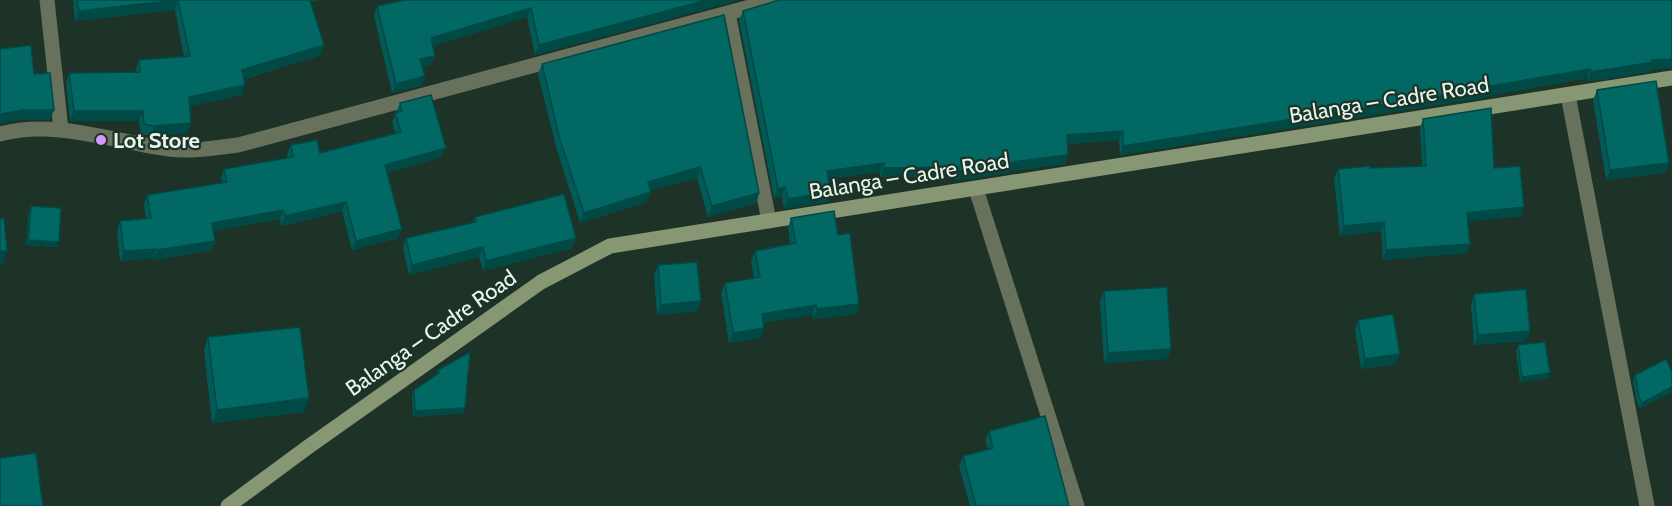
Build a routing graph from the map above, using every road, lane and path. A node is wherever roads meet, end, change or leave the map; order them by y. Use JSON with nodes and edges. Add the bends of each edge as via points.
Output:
{"nodes":[{"id":1,"x":47,"y":0,"type":"edge"},
{"id":2,"x":776,"y":0,"type":"edge"},
{"id":3,"x":728,"y":13,"type":"junction"},
{"id":4,"x":1672,"y":78,"type":"edge"},
{"id":5,"x":1568,"y":95,"type":"junction"},
{"id":6,"x":60,"y":130,"type":"junction"},
{"id":7,"x":0,"y":134,"type":"edge"},
{"id":8,"x":976,"y":189,"type":"junction"},
{"id":9,"x":768,"y":221,"type":"junction"},
{"id":10,"x":228,"y":506,"type":"edge"},
{"id":11,"x":1077,"y":506,"type":"edge"},
{"id":12,"x":1647,"y":506,"type":"edge"}],
"edges":[{"from":1,"to":6,"type":"street"},
{"from":2,"to":3,"type":"street"},
{"from":3,"to":6,"type":"street","via":[[238,146],[171,150]]},
{"from":3,"to":9,"type":"street"},
{"from":4,"to":5,"type":"street","name":"Balanga – Cadre Road"},
{"from":5,"to":8,"type":"street","name":"Balanga – Cadre Road"},
{"from":5,"to":12,"type":"street"},
{"from":6,"to":7,"type":"street"},
{"from":8,"to":9,"type":"street","name":"Balanga – Cadre Road"},
{"from":8,"to":11,"type":"street"},
{"from":9,"to":10,"type":"street","name":"Balanga – Cadre Road","via":[[601,249],[541,282]]}]}
